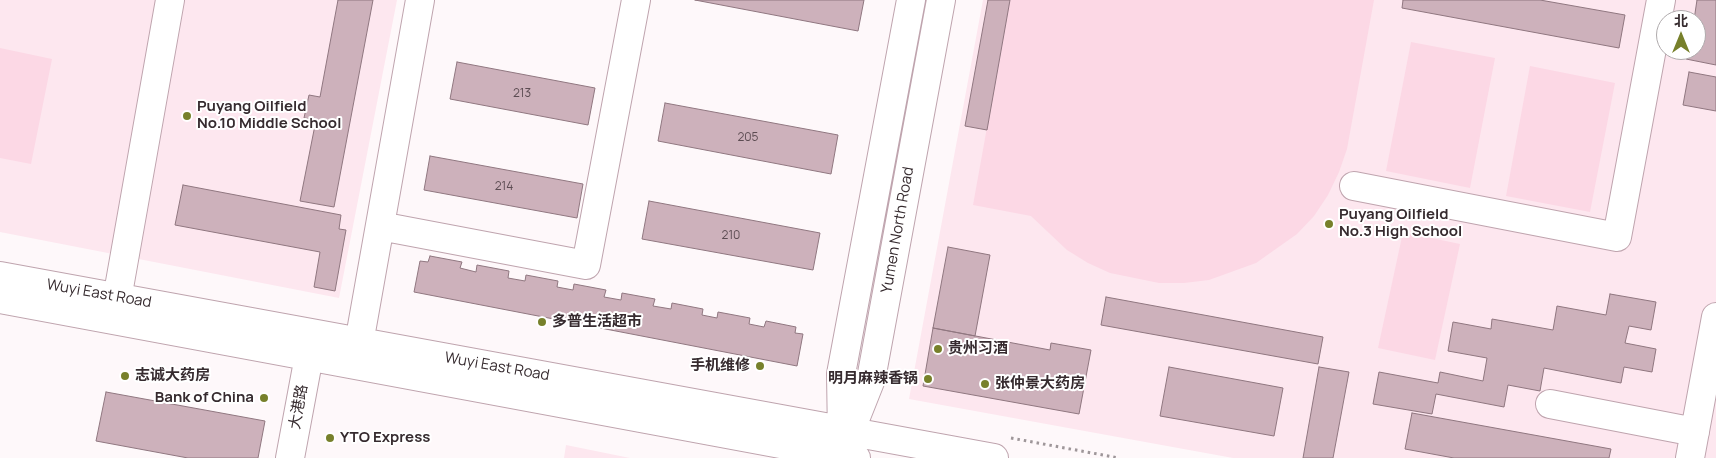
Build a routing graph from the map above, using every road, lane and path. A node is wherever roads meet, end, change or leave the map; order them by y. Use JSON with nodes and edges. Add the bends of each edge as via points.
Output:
{"nodes":[{"id":1,"x":170,"y":0,"type":"edge"},
{"id":2,"x":420,"y":0,"type":"edge"},
{"id":3,"x":636,"y":0,"type":"edge"},
{"id":4,"x":911,"y":0,"type":"edge"},
{"id":5,"x":941,"y":0,"type":"edge"},
{"id":6,"x":1661,"y":0,"type":"edge"},
{"id":7,"x":1354,"y":186,"type":"dead end"},
{"id":8,"x":380,"y":226,"type":"junction"},
{"id":9,"x":0,"y":276,"type":"edge"},
{"id":10,"x":0,"y":299,"type":"edge"},
{"id":11,"x":115,"y":308,"type":"junction"},
{"id":12,"x":1716,"y":317,"type":"edge"},
{"id":13,"x":357,"y":353,"type":"junction"},
{"id":14,"x":309,"y":356,"type":"junction"},
{"id":15,"x":1550,"y":404,"type":"dead end"},
{"id":16,"x":1692,"y":445,"type":"edge"},
{"id":17,"x":846,"y":447,"type":"edge"},
{"id":18,"x":290,"y":458,"type":"edge"},
{"id":19,"x":994,"y":458,"type":"edge"}],
"edges":[{"from":1,"to":11,"type":"street"},
{"from":2,"to":8,"type":"street"},
{"from":3,"to":8,"type":"street","via":[[586,265]]},
{"from":4,"to":17,"type":"street","name":"Yumen North Road","via":[[841,374]]},
{"from":5,"to":17,"type":"street","name":"Yumen North Road","via":[[871,379]]},
{"from":6,"to":7,"type":"street","via":[[1617,237]]},
{"from":8,"to":13,"type":"street"},
{"from":9,"to":11,"type":"street","name":"Wuyi East Road"},
{"from":10,"to":11,"type":"street","name":"Wuyi East Road"},
{"from":11,"to":13,"type":"street","name":"Wuyi East Road"},
{"from":11,"to":14,"type":"street","name":"Wuyi East Road"},
{"from":12,"to":16,"type":"street"},
{"from":13,"to":14,"type":"street","name":"Wuyi East Road"},
{"from":13,"to":17,"type":"street","name":"Wuyi East Road"},
{"from":14,"to":18,"type":"street","name":"大港路"},
{"from":15,"to":16,"type":"street"},
{"from":17,"to":19,"type":"street","name":"Wuyi East Road"}]}
